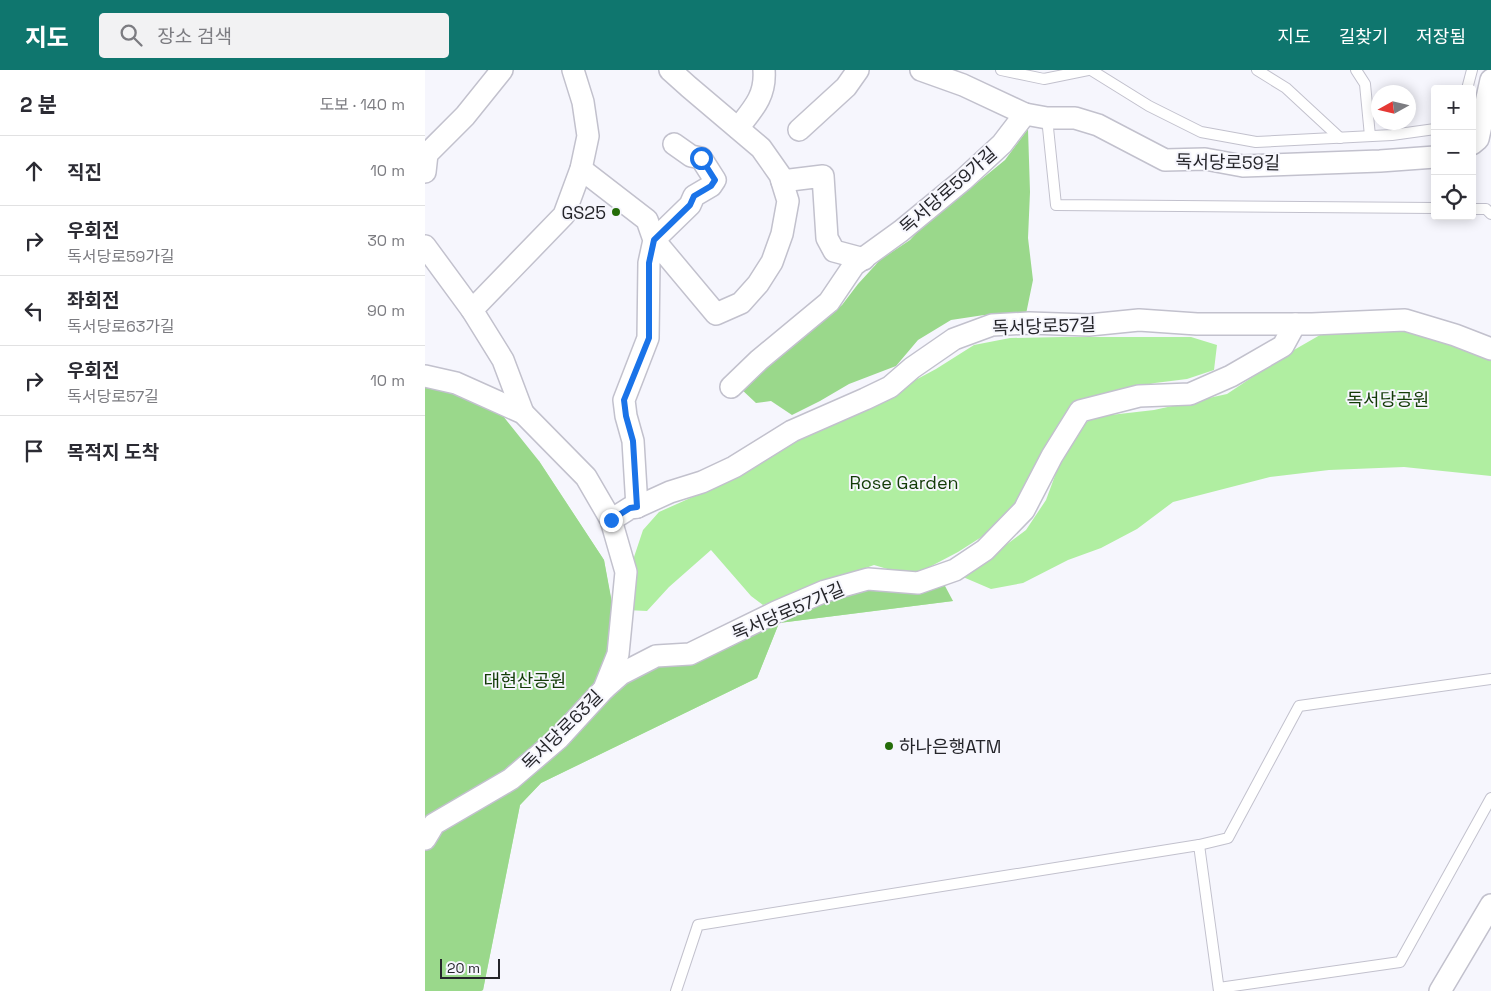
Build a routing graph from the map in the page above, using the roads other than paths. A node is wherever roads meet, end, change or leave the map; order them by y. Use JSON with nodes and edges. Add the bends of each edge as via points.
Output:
{"nodes":[{"id":1,"x":502,"y":70,"type":"edge"},
{"id":2,"x":573,"y":70,"type":"edge"},
{"id":3,"x":670,"y":70,"type":"edge"},
{"id":4,"x":764,"y":70,"type":"edge"},
{"id":5,"x":858,"y":70,"type":"edge"},
{"id":6,"x":921,"y":70,"type":"edge"},
{"id":7,"x":1001,"y":70,"type":"edge"},
{"id":8,"x":1089,"y":70,"type":"edge"},
{"id":9,"x":1257,"y":70,"type":"edge"},
{"id":10,"x":1357,"y":70,"type":"edge"},
{"id":11,"x":1472,"y":70,"type":"edge"},
{"id":12,"x":1491,"y":80,"type":"edge"},
{"id":13,"x":1468,"y":85,"type":"edge"},
{"id":14,"x":1025,"y":114,"type":"junction"},
{"id":15,"x":1047,"y":118,"type":"junction"},
{"id":16,"x":738,"y":128,"type":"junction"},
{"id":17,"x":799,"y":130,"type":"dead end"},
{"id":18,"x":1431,"y":130,"type":"edge"},
{"id":19,"x":1370,"y":136,"type":"junction"},
{"id":20,"x":1339,"y":138,"type":"junction"},
{"id":21,"x":1476,"y":141,"type":"edge"},
{"id":22,"x":674,"y":144,"type":"dead end"},
{"id":23,"x":1431,"y":157,"type":"edge"},
{"id":24,"x":426,"y":158,"type":"edge"},
{"id":25,"x":581,"y":169,"type":"junction"},
{"id":26,"x":782,"y":181,"type":"junction"},
{"id":27,"x":1431,"y":208,"type":"edge"},
{"id":28,"x":1476,"y":209,"type":"edge"},
{"id":29,"x":1491,"y":214,"type":"edge"},
{"id":30,"x":654,"y":240,"type":"junction"},
{"id":31,"x":425,"y":246,"type":"edge"},
{"id":32,"x":864,"y":259,"type":"junction"},
{"id":33,"x":472,"y":310,"type":"junction"},
{"id":34,"x":1295,"y":324,"type":"junction"},
{"id":35,"x":1491,"y":349,"type":"edge"},
{"id":36,"x":425,"y":376,"type":"edge"},
{"id":37,"x":731,"y":388,"type":"dead end"},
{"id":38,"x":523,"y":413,"type":"junction"},
{"id":39,"x":637,"y":507,"type":"junction"},
{"id":40,"x":611,"y":520,"type":"junction"},
{"id":41,"x":1491,"y":679,"type":"edge"},
{"id":42,"x":604,"y":689,"type":"junction"},
{"id":43,"x":1491,"y":798,"type":"edge"},
{"id":44,"x":425,"y":839,"type":"edge"},
{"id":45,"x":1199,"y":845,"type":"junction"},
{"id":46,"x":1491,"y":905,"type":"edge"},
{"id":47,"x":1219,"y":990,"type":"edge"},
{"id":48,"x":676,"y":991,"type":"edge"},
{"id":49,"x":1440,"y":991,"type":"edge"}],
"edges":[{"from":1,"to":24,"type":"street"},
{"from":2,"to":25,"type":"street","via":[[583,102],[588,136]]},
{"from":3,"to":16,"type":"street"},
{"from":4,"to":16,"type":"street","via":[[761,98]]},
{"from":5,"to":17,"type":"street","via":[[846,87]]},
{"from":6,"to":14,"type":"street","name":"독서당로59길","via":[[963,85]]},
{"from":7,"to":8,"type":"lane","via":[[1044,79]]},
{"from":8,"to":20,"type":"lane","via":[[1201,132],[1256,142]]},
{"from":9,"to":20,"type":"lane","via":[[1286,88]]},
{"from":10,"to":19,"type":"lane","via":[[1365,84]]},
{"from":11,"to":13,"type":"lane"},
{"from":12,"to":21,"type":"street"},
{"from":14,"to":15,"type":"street","name":"독서당로59길"},
{"from":14,"to":32,"type":"street","name":"독서당로59가길","via":[[1002,144],[963,180]]},
{"from":15,"to":23,"type":"street","name":"독서당로59길","via":[[1075,118],[1098,126],[1165,160],[1205,159],[1243,166]]},
{"from":15,"to":27,"type":"lane","via":[[1056,205]]},
{"from":16,"to":26,"type":"street","via":[[761,148]]},
{"from":18,"to":19,"type":"lane"},
{"from":19,"to":20,"type":"lane"},
{"from":22,"to":30,"type":"street","via":[[691,156],[701,158],[715,180],[694,196],[690,205]]},
{"from":25,"to":30,"type":"street","via":[[647,220]]},
{"from":25,"to":33,"type":"street","via":[[564,215]]},
{"from":26,"to":30,"type":"street","via":[[788,201],[773,262],[741,303],[716,314]]},
{"from":26,"to":32,"type":"street","via":[[823,176],[827,238],[834,251]]},
{"from":28,"to":29,"type":"lane","via":[[1487,209]]},
{"from":30,"to":39,"type":"street","via":[[649,263],[649,338],[624,400],[633,441]]},
{"from":31,"to":33,"type":"street"},
{"from":32,"to":37,"type":"street","name":"독서당로59가길","via":[[855,265],[829,302],[759,360]]},
{"from":33,"to":38,"type":"street","via":[[503,360]]},
{"from":34,"to":35,"type":"street","name":"독서당로57길","via":[[1405,320]]},
{"from":34,"to":39,"type":"street","name":"독서당로57길","via":[[1197,324],[1139,320],[1089,325],[992,324],[953,340],[890,387],[792,431],[734,467]]},
{"from":34,"to":42,"type":"street","name":"독서당로57가길","via":[[1283,346],[1231,376],[1190,394],[1139,396],[1080,411],[1024,510],[985,550],[955,570],[918,584],[868,579],[825,591],[689,654],[656,656],[621,674]]},
{"from":36,"to":38,"type":"street","name":"독서당로63길","via":[[456,382]]},
{"from":38,"to":40,"type":"street","name":"독서당로63길","via":[[586,477]]},
{"from":39,"to":40,"type":"street","name":"독서당로57길"},
{"from":40,"to":42,"type":"street","name":"독서당로63길","via":[[626,572],[618,654]]},
{"from":41,"to":45,"type":"lane","via":[[1299,706],[1228,838]]},
{"from":42,"to":44,"type":"street","name":"독서당로63길","via":[[559,738],[511,779],[434,824]]},
{"from":43,"to":47,"type":"lane","via":[[1400,962]]},
{"from":45,"to":47,"type":"lane"},
{"from":45,"to":48,"type":"lane","via":[[698,925]]},
{"from":46,"to":49,"type":"street"}]}
